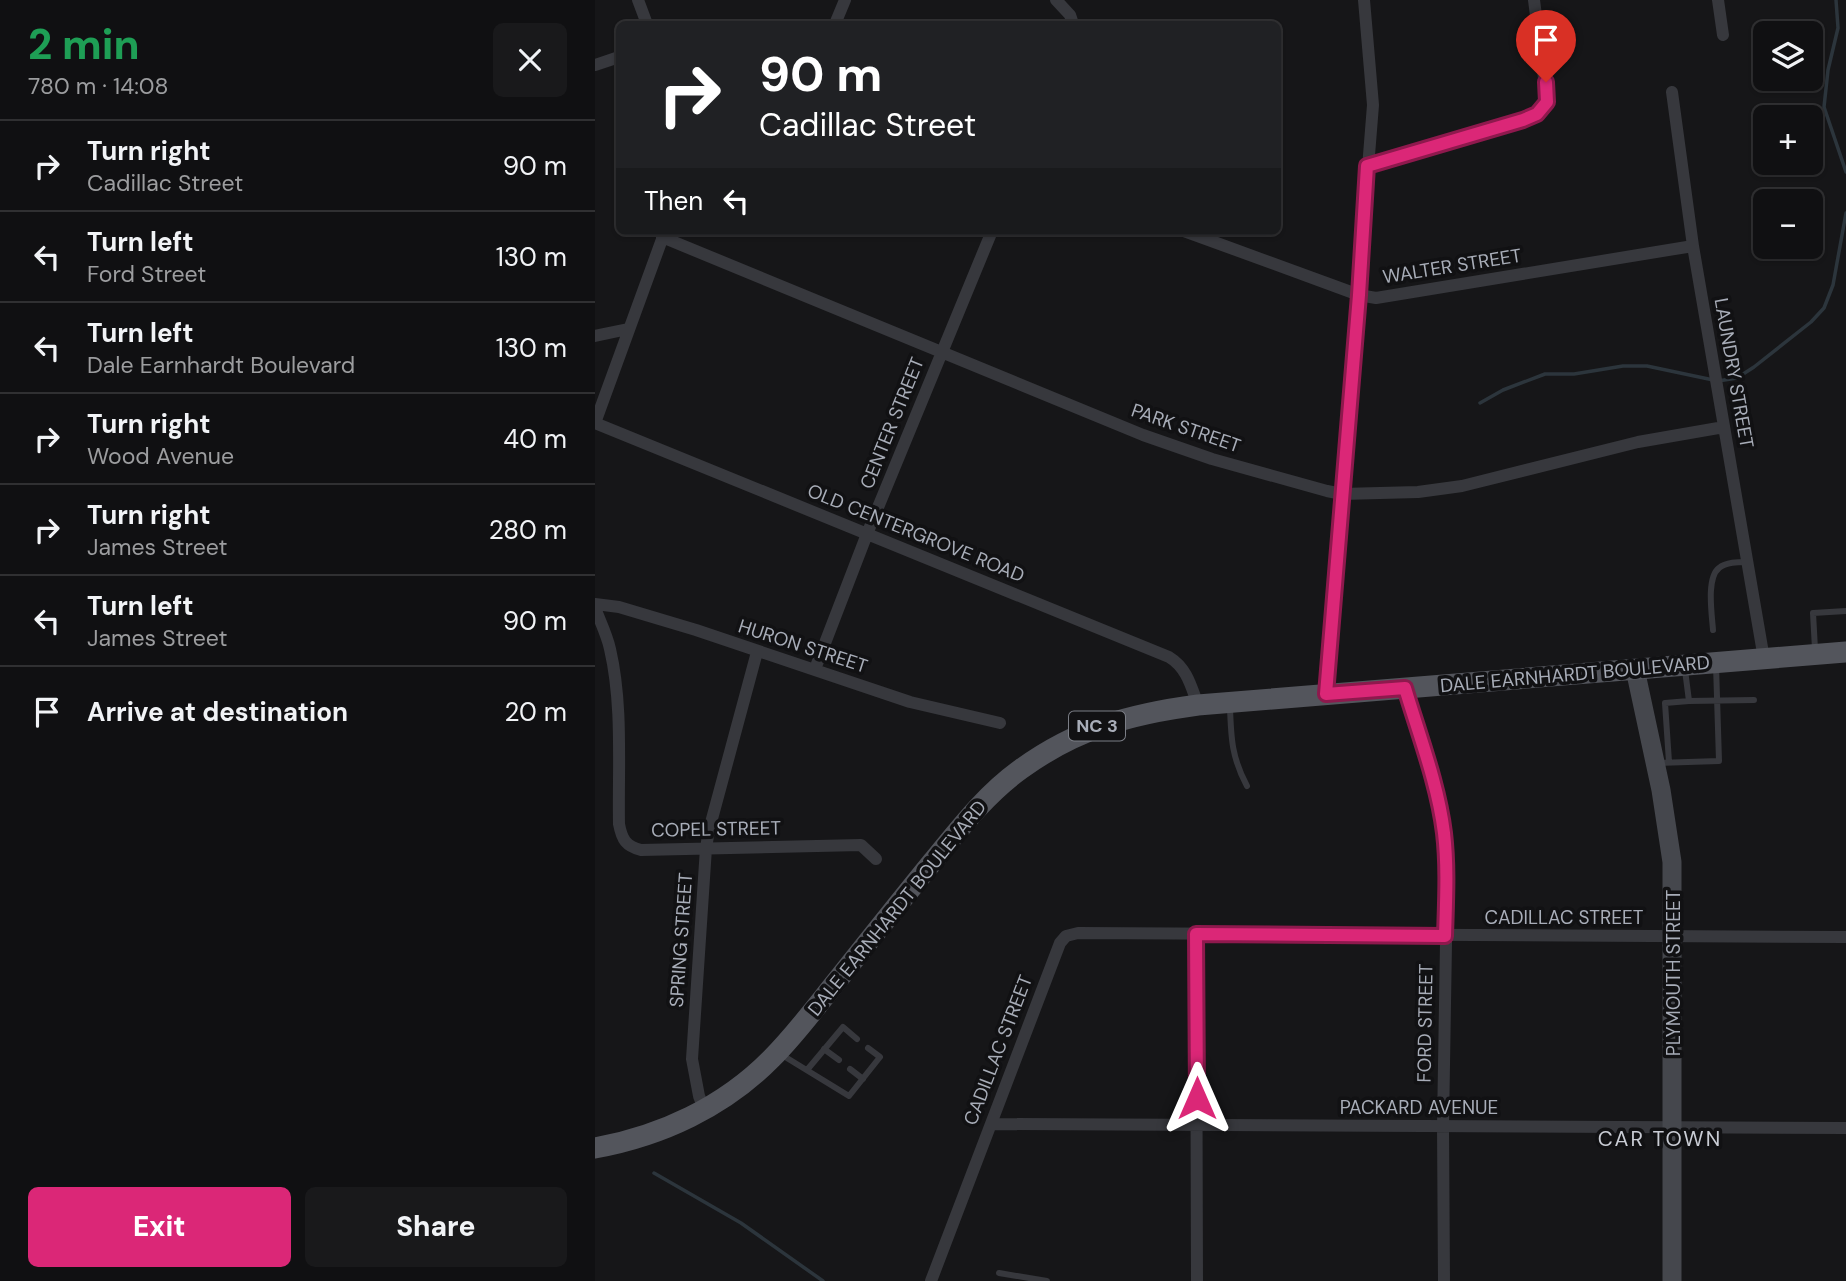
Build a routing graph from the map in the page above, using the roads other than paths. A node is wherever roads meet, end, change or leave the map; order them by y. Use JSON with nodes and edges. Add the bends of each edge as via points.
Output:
{"nodes":[{"id":1,"x":638,"y":0,"type":"edge"},
{"id":2,"x":845,"y":0,"type":"edge"},
{"id":3,"x":1056,"y":0,"type":"edge"},
{"id":4,"x":1364,"y":0,"type":"edge"},
{"id":5,"x":1534,"y":0,"type":"edge"},
{"id":6,"x":1718,"y":0,"type":"edge"},
{"id":7,"x":646,"y":21,"type":"edge"},
{"id":8,"x":836,"y":21,"type":"edge"},
{"id":9,"x":1072,"y":21,"type":"edge"},
{"id":10,"x":1723,"y":36,"type":"dead end"},
{"id":11,"x":616,"y":58,"type":"edge"},
{"id":12,"x":595,"y":65,"type":"edge"},
{"id":13,"x":1672,"y":92,"type":"dead end"},
{"id":14,"x":1367,"y":166,"type":"junction"},
{"id":15,"x":664,"y":235,"type":"edge"},
{"id":16,"x":666,"y":235,"type":"edge"},
{"id":17,"x":990,"y":235,"type":"edge"},
{"id":18,"x":1195,"y":235,"type":"edge"},
{"id":19,"x":1693,"y":246,"type":"junction"},
{"id":20,"x":1359,"y":295,"type":"junction"},
{"id":21,"x":628,"y":329,"type":"junction"},
{"id":22,"x":595,"y":336,"type":"edge"},
{"id":23,"x":942,"y":352,"type":"junction"},
{"id":24,"x":595,"y":423,"type":"edge"},
{"id":25,"x":1724,"y":427,"type":"junction"},
{"id":26,"x":1342,"y":494,"type":"junction"},
{"id":27,"x":867,"y":534,"type":"junction"},
{"id":28,"x":1747,"y":562,"type":"junction"},
{"id":29,"x":595,"y":606,"type":"edge"},
{"id":30,"x":1846,"y":611,"type":"edge"},
{"id":31,"x":1713,"y":630,"type":"dead end"},
{"id":32,"x":757,"y":652,"type":"junction"},
{"id":33,"x":1846,"y":652,"type":"edge"},
{"id":34,"x":1815,"y":655,"type":"junction"},
{"id":35,"x":1764,"y":659,"type":"junction"},
{"id":36,"x":1716,"y":663,"type":"junction"},
{"id":37,"x":1685,"y":665,"type":"junction"},
{"id":38,"x":815,"y":669,"type":"junction"},
{"id":39,"x":1635,"y":669,"type":"junction"},
{"id":40,"x":1405,"y":688,"type":"junction"},
{"id":41,"x":1326,"y":694,"type":"junction"},
{"id":42,"x":1754,"y":699,"type":"dead end"},
{"id":43,"x":1689,"y":701,"type":"junction"},
{"id":44,"x":1717,"y":701,"type":"junction"},
{"id":45,"x":1230,"y":702,"type":"junction"},
{"id":46,"x":1198,"y":705,"type":"junction"},
{"id":47,"x":1000,"y":723,"type":"dead end"},
{"id":48,"x":1662,"y":762,"type":"junction"},
{"id":49,"x":1247,"y":786,"type":"dead end"},
{"id":50,"x":706,"y":848,"type":"junction"},
{"id":51,"x":876,"y":859,"type":"dead end"},
{"id":52,"x":1196,"y":934,"type":"junction"},
{"id":53,"x":1445,"y":936,"type":"junction"},
{"id":54,"x":1673,"y":936,"type":"junction"},
{"id":55,"x":1846,"y":937,"type":"edge"},
{"id":56,"x":857,"y":1039,"type":"dead end"},
{"id":57,"x":868,"y":1048,"type":"dead end"},
{"id":58,"x":824,"y":1049,"type":"junction"},
{"id":59,"x":777,"y":1052,"type":"junction"},
{"id":60,"x":839,"y":1060,"type":"dead end"},
{"id":61,"x":850,"y":1069,"type":"dead end"},
{"id":62,"x":807,"y":1070,"type":"junction"},
{"id":63,"x":863,"y":1079,"type":"junction"},
{"id":64,"x":704,"y":1109,"type":"junction"},
{"id":65,"x":991,"y":1124,"type":"junction"},
{"id":66,"x":1197,"y":1125,"type":"junction"},
{"id":67,"x":1443,"y":1126,"type":"junction"},
{"id":68,"x":1672,"y":1128,"type":"junction"},
{"id":69,"x":1846,"y":1129,"type":"edge"},
{"id":70,"x":595,"y":1148,"type":"edge"},
{"id":71,"x":999,"y":1273,"type":"dead end"},
{"id":72,"x":931,"y":1281,"type":"edge"},
{"id":73,"x":1047,"y":1281,"type":"edge"},
{"id":74,"x":1197,"y":1281,"type":"edge"},
{"id":75,"x":1444,"y":1281,"type":"edge"},
{"id":76,"x":1672,"y":1281,"type":"edge"}],
"edges":[{"from":1,"to":7,"type":"street"},
{"from":2,"to":8,"type":"street"},
{"from":3,"to":9,"type":"street"},
{"from":4,"to":14,"type":"street","via":[[1373,105]]},
{"from":5,"to":14,"type":"street","via":[[1547,102],[1537,114]]},
{"from":6,"to":10,"type":"street"},
{"from":11,"to":12,"type":"street"},
{"from":13,"to":19,"type":"street","name":"LAUNDRY STREET"},
{"from":14,"to":20,"type":"street"},
{"from":15,"to":21,"type":"street"},
{"from":16,"to":23,"type":"street","name":"PARK STREET"},
{"from":17,"to":23,"type":"street","name":"CENTER STREET"},
{"from":18,"to":20,"type":"street","name":"WALTER STREET"},
{"from":19,"to":20,"type":"street","name":"WALTER STREET","via":[[1383,298]]},
{"from":19,"to":25,"type":"street","name":"LAUNDRY STREET"},
{"from":20,"to":26,"type":"street"},
{"from":21,"to":22,"type":"street"},
{"from":21,"to":24,"type":"street"},
{"from":23,"to":26,"type":"street","name":"PARK STREET","via":[[1143,435]]},
{"from":23,"to":27,"type":"street","name":"CENTER STREET"},
{"from":24,"to":27,"type":"street","name":"OLD CENTERGROVE ROAD"},
{"from":25,"to":26,"type":"street","name":"PARK STREET","via":[[1638,442],[1462,486]]},
{"from":25,"to":28,"type":"street","name":"LAUNDRY STREET"},
{"from":26,"to":41,"type":"street"},
{"from":27,"to":38,"type":"street","name":"CENTER STREET"},
{"from":27,"to":46,"type":"street","name":"OLD CENTERGROVE ROAD","via":[[1169,657],[1189,677]]},
{"from":28,"to":31,"type":"lane","via":[[1731,563],[1716,571],[1711,583]]},
{"from":28,"to":35,"type":"street","name":"LAUNDRY STREET"},
{"from":29,"to":32,"type":"street","name":"HURON STREET","via":[[619,607]]},
{"from":29,"to":50,"type":"street","name":"COPEL STREET","via":[[613,661],[621,837],[628,846],[641,850]]},
{"from":30,"to":34,"type":"lane","via":[[1813,613]]},
{"from":32,"to":38,"type":"street","name":"HURON STREET"},
{"from":32,"to":50,"type":"street","name":"SPRING STREET"},
{"from":33,"to":34,"type":"main road","name":"DALE EARNHARDT BOULEVARD","number":"NC 3"},
{"from":34,"to":35,"type":"main road","name":"DALE EARNHARDT BOULEVARD","number":"NC 3"},
{"from":35,"to":36,"type":"main road","name":"DALE EARNHARDT BOULEVARD","number":"NC 3"},
{"from":36,"to":37,"type":"main road","name":"DALE EARNHARDT BOULEVARD","number":"NC 3"},
{"from":36,"to":44,"type":"lane"},
{"from":37,"to":39,"type":"main road","name":"DALE EARNHARDT BOULEVARD","number":"NC 3"},
{"from":37,"to":43,"type":"lane"},
{"from":38,"to":47,"type":"street","name":"HURON STREET","via":[[911,702]]},
{"from":39,"to":40,"type":"main road","name":"DALE EARNHARDT BOULEVARD","number":"NC 3"},
{"from":39,"to":48,"type":"street","name":"PLYMOUTH STREET"},
{"from":40,"to":41,"type":"main road","name":"DALE EARNHARDT BOULEVARD","number":"NC 3"},
{"from":40,"to":53,"type":"street","name":"FORD STREET","via":[[1444,834]]},
{"from":41,"to":45,"type":"main road","name":"DALE EARNHARDT BOULEVARD","number":"NC 3"},
{"from":42,"to":44,"type":"lane"},
{"from":43,"to":44,"type":"lane"},
{"from":43,"to":48,"type":"lane","via":[[1665,703]]},
{"from":44,"to":48,"type":"lane","via":[[1719,761]]},
{"from":45,"to":46,"type":"main road","name":"DALE EARNHARDT BOULEVARD","number":"NC 3"},
{"from":45,"to":49,"type":"lane","via":[[1233,751]]},
{"from":46,"to":59,"type":"main road","name":"DALE EARNHARDT BOULEVARD","number":"NC 3","via":[[1153,710],[1097,727],[1058,745],[997,788]]},
{"from":48,"to":54,"type":"street","name":"PLYMOUTH STREET","via":[[1672,862]]},
{"from":50,"to":51,"type":"street","name":"COPEL STREET","via":[[861,845]]},
{"from":50,"to":64,"type":"street","name":"SPRING STREET","via":[[692,1059]]},
{"from":52,"to":53,"type":"street","name":"CADILLAC STREET"},
{"from":52,"to":65,"type":"street","name":"CADILLAC STREET","via":[[1066,936]]},
{"from":52,"to":66,"type":"street"},
{"from":53,"to":54,"type":"street","name":"CADILLAC STREET"},
{"from":53,"to":67,"type":"street","name":"FORD STREET"},
{"from":54,"to":55,"type":"street","name":"CADILLAC STREET"},
{"from":54,"to":68,"type":"street","name":"PLYMOUTH STREET"},
{"from":56,"to":58,"type":"lane","via":[[843,1027]]},
{"from":57,"to":63,"type":"lane","via":[[880,1057]]},
{"from":58,"to":60,"type":"lane"},
{"from":58,"to":62,"type":"lane"},
{"from":59,"to":62,"type":"lane"},
{"from":59,"to":64,"type":"main road","name":"DALE EARNHARDT BOULEVARD","number":"NC 3","via":[[751,1077]]},
{"from":61,"to":63,"type":"lane"},
{"from":62,"to":63,"type":"lane","via":[[849,1096]]},
{"from":64,"to":70,"type":"main road","name":"DALE EARNHARDT BOULEVARD","number":"NC 3","via":[[668,1128]]},
{"from":65,"to":66,"type":"street","name":"PACKARD AVENUE"},
{"from":65,"to":72,"type":"street","name":"CADILLAC STREET"},
{"from":66,"to":67,"type":"street","name":"PACKARD AVENUE"},
{"from":66,"to":74,"type":"street"},
{"from":67,"to":68,"type":"street","name":"PACKARD AVENUE"},
{"from":67,"to":75,"type":"street","name":"FORD STREET"},
{"from":68,"to":69,"type":"street","name":"PACKARD AVENUE"},
{"from":68,"to":76,"type":"street","name":"PLYMOUTH STREET"},
{"from":71,"to":73,"type":"lane"}]}
